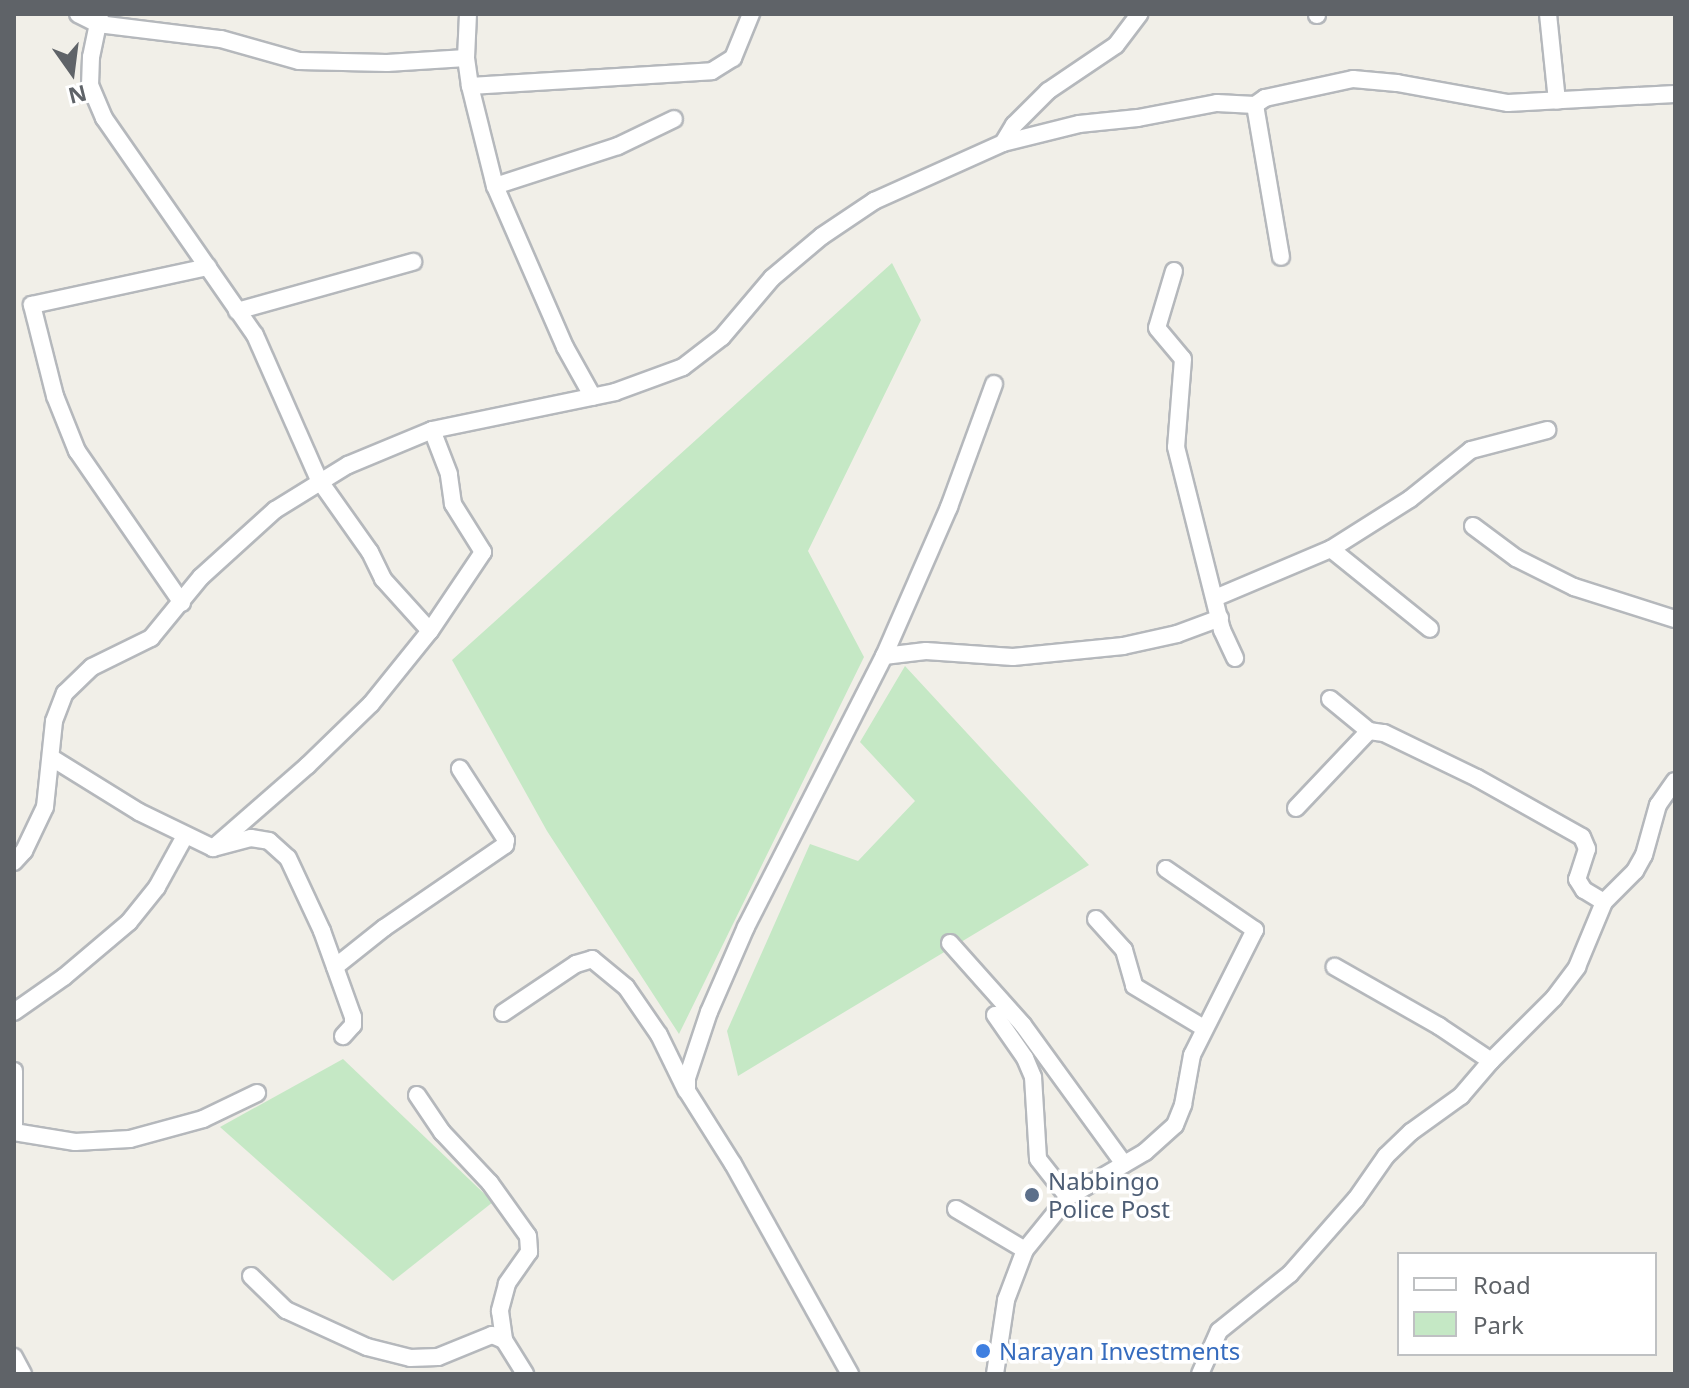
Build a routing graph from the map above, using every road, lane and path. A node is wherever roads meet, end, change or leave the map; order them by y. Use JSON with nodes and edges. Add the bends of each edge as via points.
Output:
{"nodes":[{"id":1,"x":78,"y":14,"type":"edge"},
{"id":2,"x":468,"y":14,"type":"edge"},
{"id":3,"x":751,"y":14,"type":"edge"},
{"id":4,"x":1139,"y":14,"type":"edge"},
{"id":5,"x":1548,"y":14,"type":"edge"},
{"id":6,"x":99,"y":19,"type":"edge"},
{"id":7,"x":466,"y":58,"type":"junction"},
{"id":8,"x":470,"y":86,"type":"junction"},
{"id":9,"x":1675,"y":94,"type":"edge"},
{"id":10,"x":1557,"y":101,"type":"junction"},
{"id":11,"x":1255,"y":105,"type":"junction"},
{"id":12,"x":674,"y":119,"type":"dead end"},
{"id":13,"x":1003,"y":143,"type":"junction"},
{"id":14,"x":495,"y":186,"type":"junction"},
{"id":15,"x":1281,"y":257,"type":"dead end"},
{"id":16,"x":413,"y":262,"type":"dead end"},
{"id":17,"x":208,"y":267,"type":"junction"},
{"id":18,"x":1174,"y":271,"type":"dead end"},
{"id":19,"x":237,"y":311,"type":"junction"},
{"id":20,"x":994,"y":384,"type":"dead end"},
{"id":21,"x":593,"y":397,"type":"junction"},
{"id":22,"x":432,"y":430,"type":"junction"},
{"id":23,"x":1547,"y":430,"type":"dead end"},
{"id":24,"x":319,"y":480,"type":"junction"},
{"id":25,"x":1473,"y":526,"type":"dead end"},
{"id":26,"x":1331,"y":549,"type":"junction"},
{"id":27,"x":1215,"y":598,"type":"junction"},
{"id":28,"x":182,"y":603,"type":"junction"},
{"id":29,"x":1220,"y":618,"type":"junction"},
{"id":30,"x":1675,"y":619,"type":"edge"},
{"id":31,"x":1430,"y":629,"type":"dead end"},
{"id":32,"x":430,"y":631,"type":"junction"},
{"id":33,"x":884,"y":656,"type":"junction"},
{"id":34,"x":1235,"y":658,"type":"dead end"},
{"id":35,"x":1330,"y":699,"type":"dead end"},
{"id":36,"x":1369,"y":731,"type":"junction"},
{"id":37,"x":52,"y":758,"type":"junction"},
{"id":38,"x":460,"y":769,"type":"dead end"},
{"id":39,"x":1675,"y":781,"type":"edge"},
{"id":40,"x":1296,"y":808,"type":"dead end"},
{"id":41,"x":185,"y":836,"type":"junction"},
{"id":42,"x":213,"y":848,"type":"junction"},
{"id":43,"x":14,"y":862,"type":"edge"},
{"id":44,"x":1166,"y":869,"type":"dead end"},
{"id":45,"x":1604,"y":902,"type":"junction"},
{"id":46,"x":1096,"y":919,"type":"dead end"},
{"id":47,"x":950,"y":943,"type":"dead end"},
{"id":48,"x":335,"y":967,"type":"junction"},
{"id":49,"x":1335,"y":967,"type":"dead end"},
{"id":50,"x":14,"y":1012,"type":"edge"},
{"id":51,"x":503,"y":1013,"type":"dead end"},
{"id":52,"x":995,"y":1015,"type":"dead end"},
{"id":53,"x":1204,"y":1028,"type":"junction"},
{"id":54,"x":343,"y":1036,"type":"dead end"},
{"id":55,"x":1491,"y":1061,"type":"junction"},
{"id":56,"x":14,"y":1071,"type":"edge"},
{"id":57,"x":687,"y":1091,"type":"junction"},
{"id":58,"x":257,"y":1093,"type":"dead end"},
{"id":59,"x":417,"y":1095,"type":"dead end"},
{"id":60,"x":14,"y":1132,"type":"edge"},
{"id":61,"x":1124,"y":1164,"type":"junction"},
{"id":62,"x":1068,"y":1197,"type":"junction"},
{"id":63,"x":956,"y":1209,"type":"dead end"},
{"id":64,"x":1025,"y":1250,"type":"junction"},
{"id":65,"x":251,"y":1276,"type":"dead end"},
{"id":66,"x":504,"y":1340,"type":"junction"},
{"id":67,"x":14,"y":1357,"type":"edge"},
{"id":68,"x":23,"y":1374,"type":"edge"},
{"id":69,"x":525,"y":1374,"type":"edge"},
{"id":70,"x":850,"y":1374,"type":"edge"},
{"id":71,"x":995,"y":1374,"type":"edge"},
{"id":72,"x":1200,"y":1374,"type":"edge"}],
"edges":[{"from":1,"to":6,"type":"street"},
{"from":2,"to":7,"type":"street"},
{"from":3,"to":8,"type":"street","via":[[733,58],[712,71]]},
{"from":4,"to":13,"type":"street","via":[[1116,45],[1048,91]]},
{"from":5,"to":10,"type":"street"},
{"from":6,"to":7,"type":"street","via":[[221,39],[299,61]]},
{"from":6,"to":17,"type":"street","via":[[90,85],[104,118]]},
{"from":7,"to":8,"type":"street"},
{"from":8,"to":14,"type":"street"},
{"from":9,"to":10,"type":"street"},
{"from":10,"to":11,"type":"street","via":[[1490,101],[1353,79],[1273,95]]},
{"from":11,"to":13,"type":"street","via":[[1217,103],[1079,124]]},
{"from":11,"to":15,"type":"street"},
{"from":12,"to":14,"type":"street","via":[[618,146]]},
{"from":13,"to":21,"type":"street","via":[[874,201],[835,227],[761,288],[705,354],[666,375]]},
{"from":14,"to":21,"type":"street","via":[[565,347]]},
{"from":16,"to":19,"type":"street"},
{"from":17,"to":19,"type":"street"},
{"from":17,"to":28,"type":"street","via":[[32,305],[55,396],[77,451]]},
{"from":18,"to":27,"type":"street","via":[[1157,328],[1183,359],[1176,447]]},
{"from":19,"to":24,"type":"street","via":[[255,335]]},
{"from":20,"to":33,"type":"street","via":[[949,507]]},
{"from":21,"to":22,"type":"street"},
{"from":22,"to":24,"type":"street"},
{"from":22,"to":32,"type":"street","via":[[449,474],[453,504],[483,552]]},
{"from":23,"to":26,"type":"street","via":[[1471,450],[1410,499]]},
{"from":24,"to":28,"type":"street","via":[[231,547]]},
{"from":24,"to":32,"type":"street","via":[[383,579]]},
{"from":25,"to":30,"type":"street","via":[[1516,558],[1574,587]]},
{"from":26,"to":27,"type":"street"},
{"from":26,"to":31,"type":"street"},
{"from":27,"to":29,"type":"street"},
{"from":28,"to":37,"type":"street","via":[[151,638],[92,667],[65,693],[54,721]]},
{"from":29,"to":33,"type":"street","via":[[1123,646],[1013,657],[926,651]]},
{"from":29,"to":34,"type":"street"},
{"from":32,"to":42,"type":"street","via":[[371,704]]},
{"from":33,"to":57,"type":"street","via":[[746,927],[709,1012]]},
{"from":35,"to":36,"type":"street"},
{"from":36,"to":40,"type":"street"},
{"from":36,"to":45,"type":"street","via":[[1412,745],[1582,837],[1587,849],[1577,879]]},
{"from":37,"to":41,"type":"street"},
{"from":37,"to":43,"type":"street","via":[[45,807]]},
{"from":38,"to":48,"type":"street","via":[[505,845]]},
{"from":39,"to":45,"type":"street","via":[[1658,805],[1635,871]]},
{"from":41,"to":42,"type":"street"},
{"from":41,"to":50,"type":"street","via":[[157,887],[129,922]]},
{"from":42,"to":48,"type":"street","via":[[251,838],[269,841],[288,858]]},
{"from":44,"to":53,"type":"street","via":[[1255,930]]},
{"from":45,"to":55,"type":"street","via":[[1577,967]]},
{"from":46,"to":53,"type":"street","via":[[1124,950],[1134,986]]},
{"from":47,"to":61,"type":"street","via":[[1023,1025]]},
{"from":48,"to":54,"type":"street","via":[[353,1017]]},
{"from":49,"to":55,"type":"street"},
{"from":51,"to":57,"type":"street","via":[[576,964],[592,959],[626,987],[659,1035]]},
{"from":52,"to":62,"type":"street","via":[[1033,1077],[1038,1159]]},
{"from":53,"to":61,"type":"street","via":[[1175,1125]]},
{"from":55,"to":72,"type":"street","via":[[1461,1096],[1386,1156],[1290,1274],[1219,1331]]},
{"from":56,"to":60,"type":"street"},
{"from":57,"to":70,"type":"street"},
{"from":58,"to":60,"type":"street","via":[[203,1119],[130,1139],[59,1142]]},
{"from":59,"to":66,"type":"street","via":[[528,1236],[529,1252],[507,1284],[500,1311]]},
{"from":61,"to":62,"type":"street"},
{"from":62,"to":64,"type":"street"},
{"from":63,"to":64,"type":"street"},
{"from":64,"to":71,"type":"street","via":[[1006,1300]]},
{"from":65,"to":66,"type":"street","via":[[286,1310],[367,1347],[410,1358],[438,1357],[492,1335]]},
{"from":66,"to":69,"type":"street"},
{"from":67,"to":68,"type":"street"}]}
